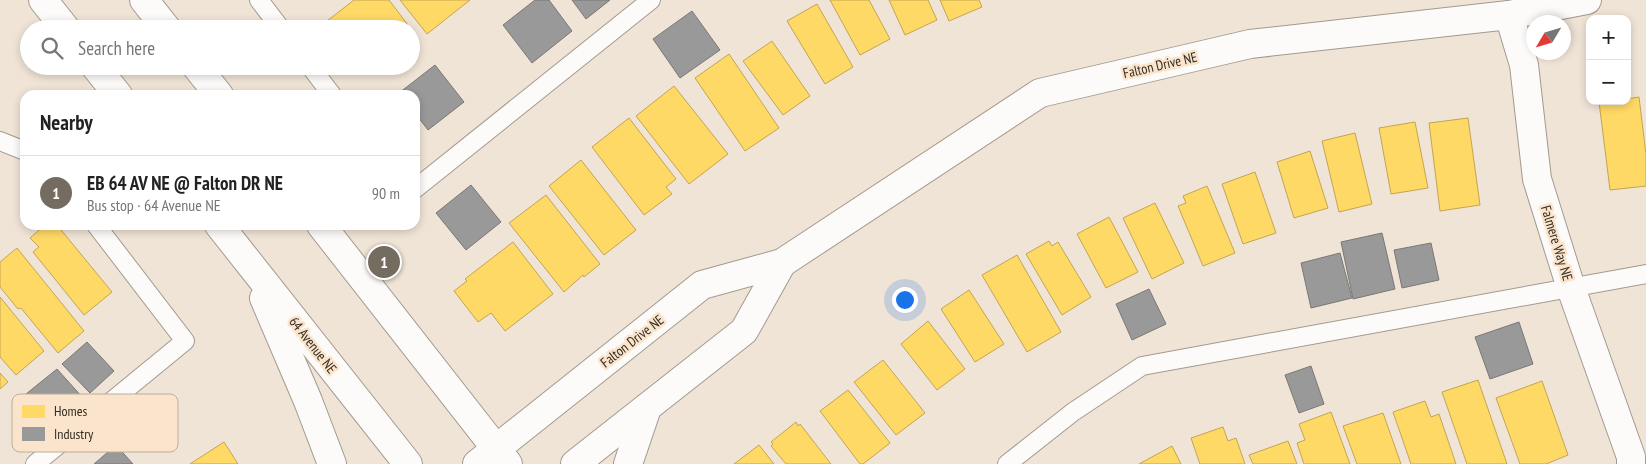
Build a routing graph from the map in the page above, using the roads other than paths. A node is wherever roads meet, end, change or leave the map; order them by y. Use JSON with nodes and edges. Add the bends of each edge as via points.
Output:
{"nodes":[{"id":1,"x":43,"y":0,"type":"edge"},
{"id":2,"x":144,"y":0,"type":"edge"},
{"id":3,"x":258,"y":0,"type":"edge"},
{"id":4,"x":651,"y":0,"type":"edge"},
{"id":5,"x":1587,"y":0,"type":"edge"},
{"id":6,"x":1509,"y":16,"type":"junction"},
{"id":7,"x":59,"y":20,"type":"edge"},
{"id":8,"x":160,"y":20,"type":"edge"},
{"id":9,"x":274,"y":20,"type":"edge"},
{"id":10,"x":102,"y":75,"type":"edge"},
{"id":11,"x":203,"y":75,"type":"edge"},
{"id":12,"x":317,"y":75,"type":"edge"},
{"id":13,"x":114,"y":90,"type":"edge"},
{"id":14,"x":215,"y":90,"type":"edge"},
{"id":15,"x":328,"y":90,"type":"edge"},
{"id":16,"x":0,"y":141,"type":"edge"},
{"id":17,"x":20,"y":149,"type":"edge"},
{"id":18,"x":420,"y":185,"type":"edge"},
{"id":19,"x":100,"y":230,"type":"edge"},
{"id":20,"x":223,"y":230,"type":"edge"},
{"id":21,"x":325,"y":230,"type":"edge"},
{"id":22,"x":782,"y":263,"type":"junction"},
{"id":23,"x":250,"y":264,"type":"junction"},
{"id":24,"x":1646,"y":274,"type":"edge"},
{"id":25,"x":1571,"y":288,"type":"junction"},
{"id":26,"x":120,"y":394,"type":"edge"},
{"id":27,"x":646,"y":408,"type":"junction"},
{"id":28,"x":50,"y":452,"type":"edge"},
{"id":29,"x":494,"y":459,"type":"edge"},
{"id":30,"x":35,"y":464,"type":"edge"},
{"id":31,"x":332,"y":464,"type":"edge"},
{"id":32,"x":408,"y":464,"type":"edge"},
{"id":33,"x":575,"y":464,"type":"edge"},
{"id":34,"x":628,"y":464,"type":"edge"},
{"id":35,"x":1008,"y":464,"type":"edge"},
{"id":36,"x":1631,"y":464,"type":"edge"}],
"edges":[{"from":1,"to":7,"type":"street"},
{"from":2,"to":8,"type":"street"},
{"from":3,"to":9,"type":"lane"},
{"from":4,"to":18,"type":"lane"},
{"from":5,"to":6,"type":"street","name":"Falton Drive NE"},
{"from":6,"to":22,"type":"street","name":"Falton Drive NE","via":[[1250,44],[1040,93]]},
{"from":6,"to":25,"type":"street","name":"Falmere Way NE","via":[[1524,65],[1537,179]]},
{"from":10,"to":13,"type":"street"},
{"from":11,"to":14,"type":"street"},
{"from":12,"to":15,"type":"lane"},
{"from":16,"to":17,"type":"lane"},
{"from":19,"to":26,"type":"lane","via":[[185,341]]},
{"from":20,"to":23,"type":"street","name":"64 Avenue NE"},
{"from":21,"to":29,"type":"street"},
{"from":22,"to":27,"type":"street","name":"Falton Drive NE","via":[[744,331]]},
{"from":22,"to":29,"type":"street","name":"Falton Drive NE","via":[[702,285]]},
{"from":23,"to":31,"type":"street"},
{"from":23,"to":32,"type":"street","name":"64 Avenue NE"},
{"from":24,"to":25,"type":"lane"},
{"from":25,"to":35,"type":"lane","via":[[1142,366],[1073,412]]},
{"from":25,"to":36,"type":"street","name":"Falmere Way NE"},
{"from":27,"to":33,"type":"street","name":"Falton Drive NE"},
{"from":27,"to":34,"type":"street"},
{"from":28,"to":30,"type":"lane"}]}
